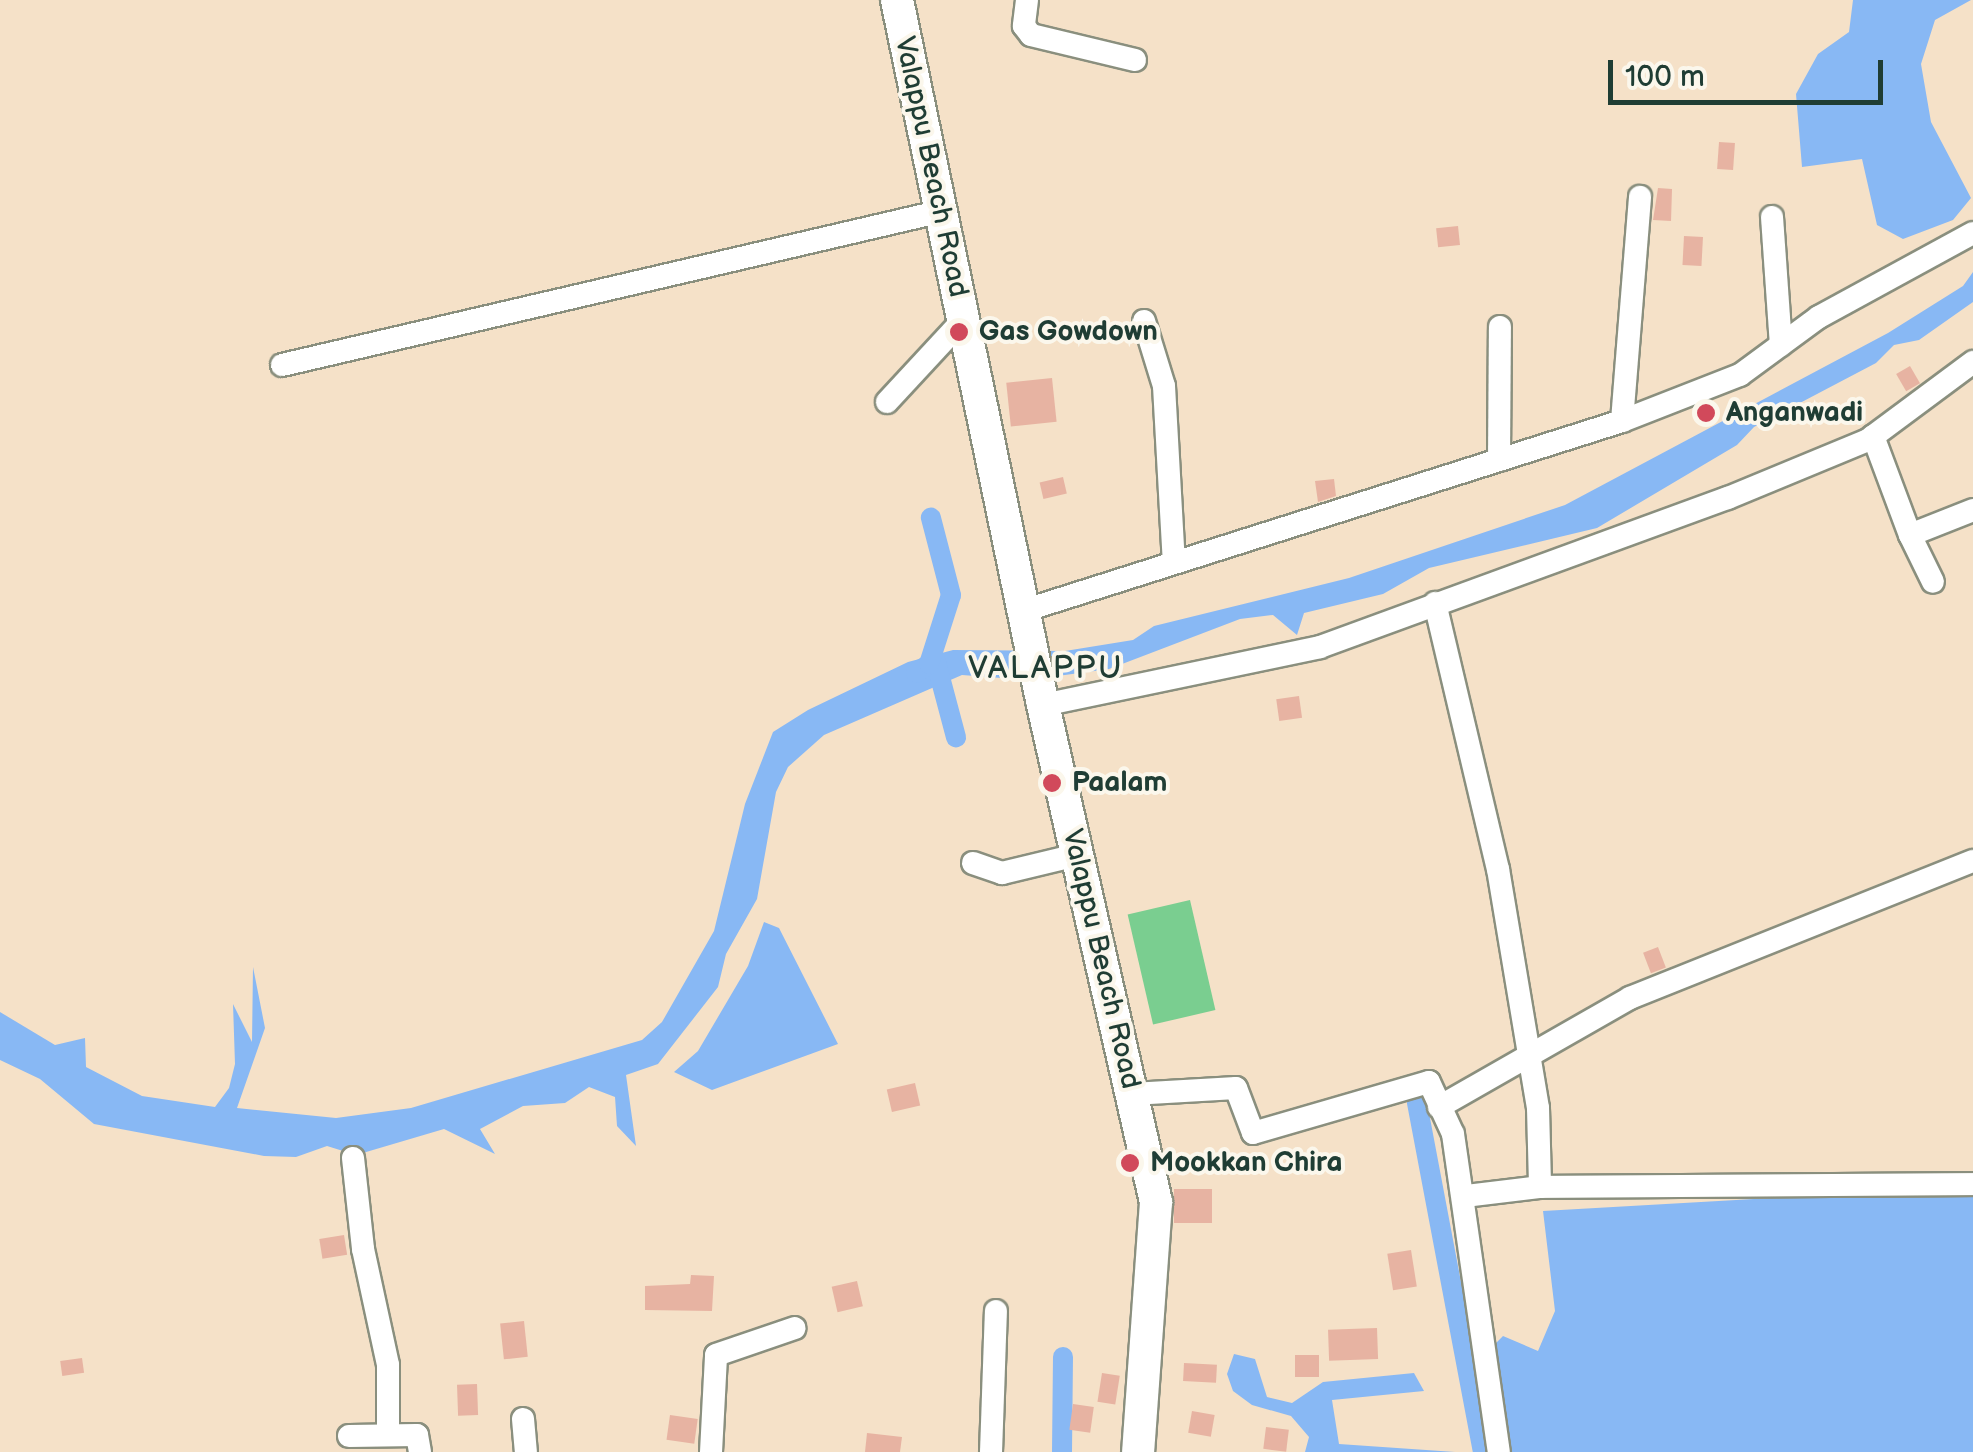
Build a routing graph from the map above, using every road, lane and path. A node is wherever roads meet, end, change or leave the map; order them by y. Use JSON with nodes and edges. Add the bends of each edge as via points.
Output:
{"nodes":[{"id":1,"x":896,"y":0,"type":"edge"},
{"id":2,"x":1026,"y":0,"type":"edge"},
{"id":3,"x":1136,"y":60,"type":"dead end"},
{"id":4,"x":1640,"y":197,"type":"dead end"},
{"id":5,"x":942,"y":211,"type":"junction"},
{"id":6,"x":1772,"y":216,"type":"dead end"},
{"id":7,"x":1973,"y":233,"type":"edge"},
{"id":8,"x":963,"y":320,"type":"junction"},
{"id":9,"x":1144,"y":321,"type":"dead end"},
{"id":10,"x":1500,"y":327,"type":"dead end"},
{"id":11,"x":1782,"y":345,"type":"junction"},
{"id":12,"x":1973,"y":362,"type":"edge"},
{"id":13,"x":282,"y":365,"type":"dead end"},
{"id":14,"x":887,"y":402,"type":"dead end"},
{"id":15,"x":1622,"y":421,"type":"junction"},
{"id":16,"x":1873,"y":436,"type":"junction"},
{"id":17,"x":1499,"y":460,"type":"junction"},
{"id":18,"x":1973,"y":510,"type":"edge"},
{"id":19,"x":1910,"y":536,"type":"junction"},
{"id":20,"x":1174,"y":563,"type":"junction"},
{"id":21,"x":1933,"y":582,"type":"dead end"},
{"id":22,"x":1436,"y":603,"type":"junction"},
{"id":23,"x":1026,"y":610,"type":"junction"},
{"id":24,"x":1039,"y":678,"type":"junction"},
{"id":25,"x":1077,"y":855,"type":"junction"},
{"id":26,"x":1973,"y":861,"type":"edge"},
{"id":27,"x":973,"y":864,"type":"dead end"},
{"id":28,"x":1529,"y":1055,"type":"junction"},
{"id":29,"x":1132,"y":1094,"type":"junction"},
{"id":30,"x":1439,"y":1107,"type":"junction"},
{"id":31,"x":353,"y":1158,"type":"dead end"},
{"id":32,"x":1973,"y":1184,"type":"edge"},
{"id":33,"x":1540,"y":1187,"type":"junction"},
{"id":34,"x":1464,"y":1196,"type":"junction"},
{"id":35,"x":996,"y":1311,"type":"dead end"},
{"id":36,"x":794,"y":1328,"type":"dead end"},
{"id":37,"x":523,"y":1419,"type":"dead end"},
{"id":38,"x":388,"y":1435,"type":"junction"},
{"id":39,"x":349,"y":1436,"type":"dead end"},
{"id":40,"x":420,"y":1452,"type":"edge"},
{"id":41,"x":526,"y":1452,"type":"edge"},
{"id":42,"x":711,"y":1452,"type":"edge"},
{"id":43,"x":990,"y":1452,"type":"edge"},
{"id":44,"x":1138,"y":1452,"type":"edge"},
{"id":45,"x":1499,"y":1452,"type":"edge"}],
"edges":[{"from":1,"to":5,"type":"main road","name":"Valappu Beach Road"},
{"from":2,"to":3,"type":"street","via":[[1024,26],[1031,35]]},
{"from":4,"to":15,"type":"street"},
{"from":5,"to":8,"type":"main road","name":"Valappu Beach Road"},
{"from":5,"to":13,"type":"street"},
{"from":6,"to":11,"type":"street"},
{"from":7,"to":11,"type":"street"},
{"from":8,"to":14,"type":"street"},
{"from":8,"to":23,"type":"main road","name":"Valappu Beach Road"},
{"from":9,"to":20,"type":"street","via":[[1164,386]]},
{"from":10,"to":17,"type":"street"},
{"from":11,"to":15,"type":"street","via":[[1740,375]]},
{"from":12,"to":16,"type":"street"},
{"from":15,"to":17,"type":"street"},
{"from":16,"to":19,"type":"street"},
{"from":16,"to":22,"type":"street","via":[[1728,498]]},
{"from":17,"to":20,"type":"street"},
{"from":18,"to":19,"type":"street"},
{"from":19,"to":21,"type":"street"},
{"from":20,"to":23,"type":"street"},
{"from":22,"to":24,"type":"street","via":[[1320,648]]},
{"from":22,"to":28,"type":"street","via":[[1498,868]]},
{"from":23,"to":24,"type":"main road","name":"Valappu Beach Road"},
{"from":24,"to":25,"type":"main road","name":"Valappu Beach Road"},
{"from":25,"to":27,"type":"street","via":[[1002,873]]},
{"from":25,"to":29,"type":"main road","name":"Valappu Beach Road"},
{"from":26,"to":28,"type":"street","via":[[1630,998]]},
{"from":28,"to":30,"type":"street"},
{"from":28,"to":33,"type":"street"},
{"from":29,"to":30,"type":"street","via":[[1236,1088],[1254,1133],[1429,1082]]},
{"from":29,"to":44,"type":"main road","name":"Valappu Beach Road","via":[[1156,1202]]},
{"from":30,"to":34,"type":"street","via":[[1454,1134]]},
{"from":31,"to":38,"type":"street","via":[[363,1249],[388,1365]]},
{"from":32,"to":33,"type":"street"},
{"from":33,"to":34,"type":"street"},
{"from":34,"to":45,"type":"street"},
{"from":35,"to":43,"type":"street"},
{"from":36,"to":42,"type":"street","via":[[716,1355]]},
{"from":37,"to":41,"type":"street"},
{"from":38,"to":39,"type":"street"},
{"from":38,"to":40,"type":"street","via":[[417,1435]]}]}
